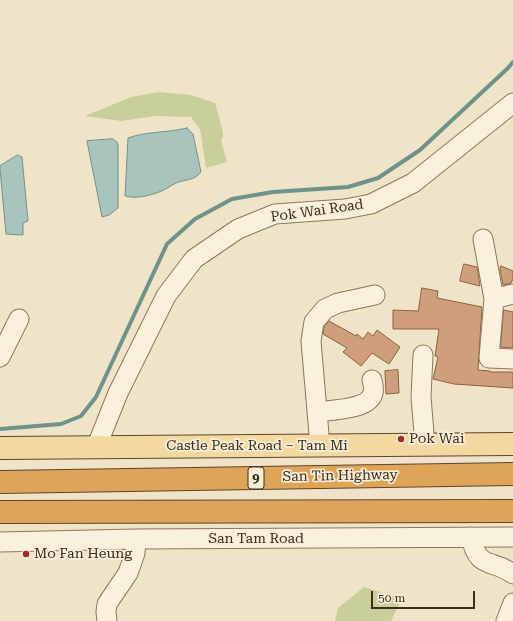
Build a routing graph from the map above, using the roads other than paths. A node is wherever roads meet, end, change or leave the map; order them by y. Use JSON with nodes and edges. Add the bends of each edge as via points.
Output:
{"nodes":[{"id":1,"x":509,"y":114,"type":"edge"},
{"id":2,"x":483,"y":239,"type":"dead end"},
{"id":3,"x":513,"y":294,"type":"edge"},
{"id":4,"x":375,"y":295,"type":"dead end"},
{"id":5,"x":494,"y":299,"type":"junction"},
{"id":6,"x":19,"y":319,"type":"dead end"},
{"id":7,"x":423,"y":355,"type":"dead end"},
{"id":8,"x":0,"y":357,"type":"edge"},
{"id":9,"x":513,"y":360,"type":"edge"},
{"id":10,"x":372,"y":380,"type":"dead end"},
{"id":11,"x":317,"y":412,"type":"junction"},
{"id":12,"x":513,"y":444,"type":"edge"},
{"id":13,"x":426,"y":445,"type":"junction"},
{"id":14,"x":320,"y":446,"type":"junction"},
{"id":15,"x":0,"y":448,"type":"edge"},
{"id":16,"x":96,"y":448,"type":"junction"},
{"id":17,"x":513,"y":474,"type":"edge"},
{"id":18,"x":0,"y":482,"type":"edge"},
{"id":19,"x":513,"y":511,"type":"edge"},
{"id":20,"x":0,"y":512,"type":"edge"},
{"id":21,"x":472,"y":537,"type":"junction"},
{"id":22,"x":513,"y":537,"type":"edge"},
{"id":23,"x":136,"y":539,"type":"junction"},
{"id":24,"x":0,"y":542,"type":"edge"},
{"id":25,"x":513,"y":574,"type":"edge"},
{"id":26,"x":513,"y":603,"type":"edge"},
{"id":27,"x":107,"y":621,"type":"edge"},
{"id":28,"x":506,"y":621,"type":"edge"}],
"edges":[{"from":1,"to":16,"type":"street","name":"Pok Wai Road","via":[[413,183],[371,204],[345,209],[275,214],[238,229],[194,259],[166,296],[118,393]]},
{"from":2,"to":5,"type":"street"},
{"from":3,"to":5,"type":"street"},
{"from":4,"to":11,"type":"street","via":[[338,303],[325,309],[314,322],[311,341]]},
{"from":5,"to":9,"type":"street","via":[[489,358]]},
{"from":6,"to":8,"type":"street"},
{"from":7,"to":13,"type":"street","via":[[421,397]]},
{"from":10,"to":11,"type":"street","via":[[373,394],[359,407]]},
{"from":11,"to":14,"type":"street"},
{"from":12,"to":13,"type":"main road","name":"Castle Peak Road – Tam Mi"},
{"from":13,"to":14,"type":"main road","name":"Castle Peak Road – Tam Mi"},
{"from":14,"to":16,"type":"main road","name":"Castle Peak Road – Tam Mi"},
{"from":15,"to":16,"type":"main road","name":"Castle Peak Road – Tam Mi"},
{"from":17,"to":18,"type":"highway","name":"San Tin Highway","number":"9"},
{"from":19,"to":20,"type":"highway"},
{"from":21,"to":22,"type":"street","name":"San Tam Road"},
{"from":21,"to":23,"type":"street","name":"San Tam Road"},
{"from":21,"to":25,"type":"street","via":[[473,548],[478,557]]},
{"from":23,"to":24,"type":"street","name":"San Tam Road"},
{"from":23,"to":27,"type":"street","via":[[135,553],[128,573],[106,604]]},
{"from":26,"to":28,"type":"street"}]}
